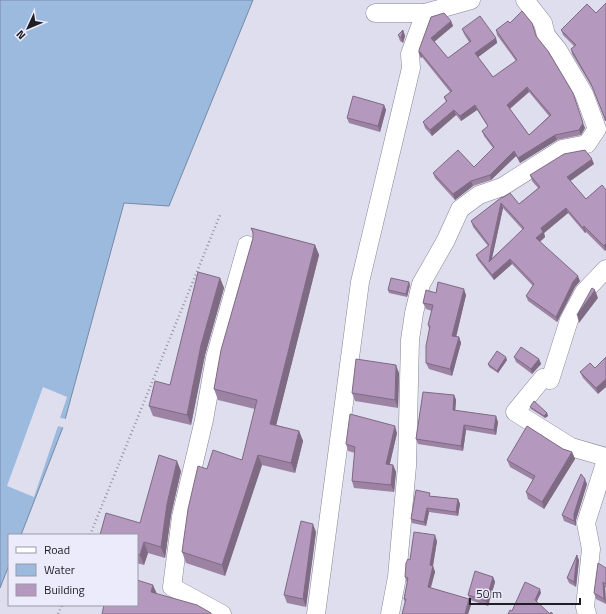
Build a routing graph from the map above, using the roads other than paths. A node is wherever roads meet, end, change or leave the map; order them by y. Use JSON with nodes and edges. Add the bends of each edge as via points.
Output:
{"nodes":[{"id":1,"x":471,"y":0,"type":"edge"},
{"id":2,"x":525,"y":0,"type":"edge"},
{"id":3,"x":376,"y":13,"type":"dead end"},
{"id":4,"x":425,"y":13,"type":"junction"},
{"id":5,"x":247,"y":245,"type":"dead end"},
{"id":6,"x":606,"y":269,"type":"edge"},
{"id":7,"x":606,"y":459,"type":"edge"},
{"id":8,"x":222,"y":614,"type":"edge"},
{"id":9,"x":316,"y":614,"type":"edge"},
{"id":10,"x":390,"y":614,"type":"edge"},
{"id":11,"x":587,"y":614,"type":"edge"}],
"edges":[{"from":1,"to":4,"type":"street"},
{"from":2,"to":10,"type":"street","via":[[543,23],[546,35],[584,94],[597,129],[587,144],[562,149],[502,187],[479,196],[460,209],[421,284],[410,340],[407,466],[397,577]]},
{"from":3,"to":4,"type":"street"},
{"from":4,"to":9,"type":"street","via":[[410,54],[411,68],[360,282]]},
{"from":5,"to":8,"type":"street","via":[[215,358],[204,420],[181,517],[172,587]]},
{"from":6,"to":7,"type":"street","via":[[584,292],[570,320],[550,380],[543,378],[515,412],[572,447]]},
{"from":7,"to":11,"type":"street","via":[[586,523],[591,549],[584,607]]}]}
